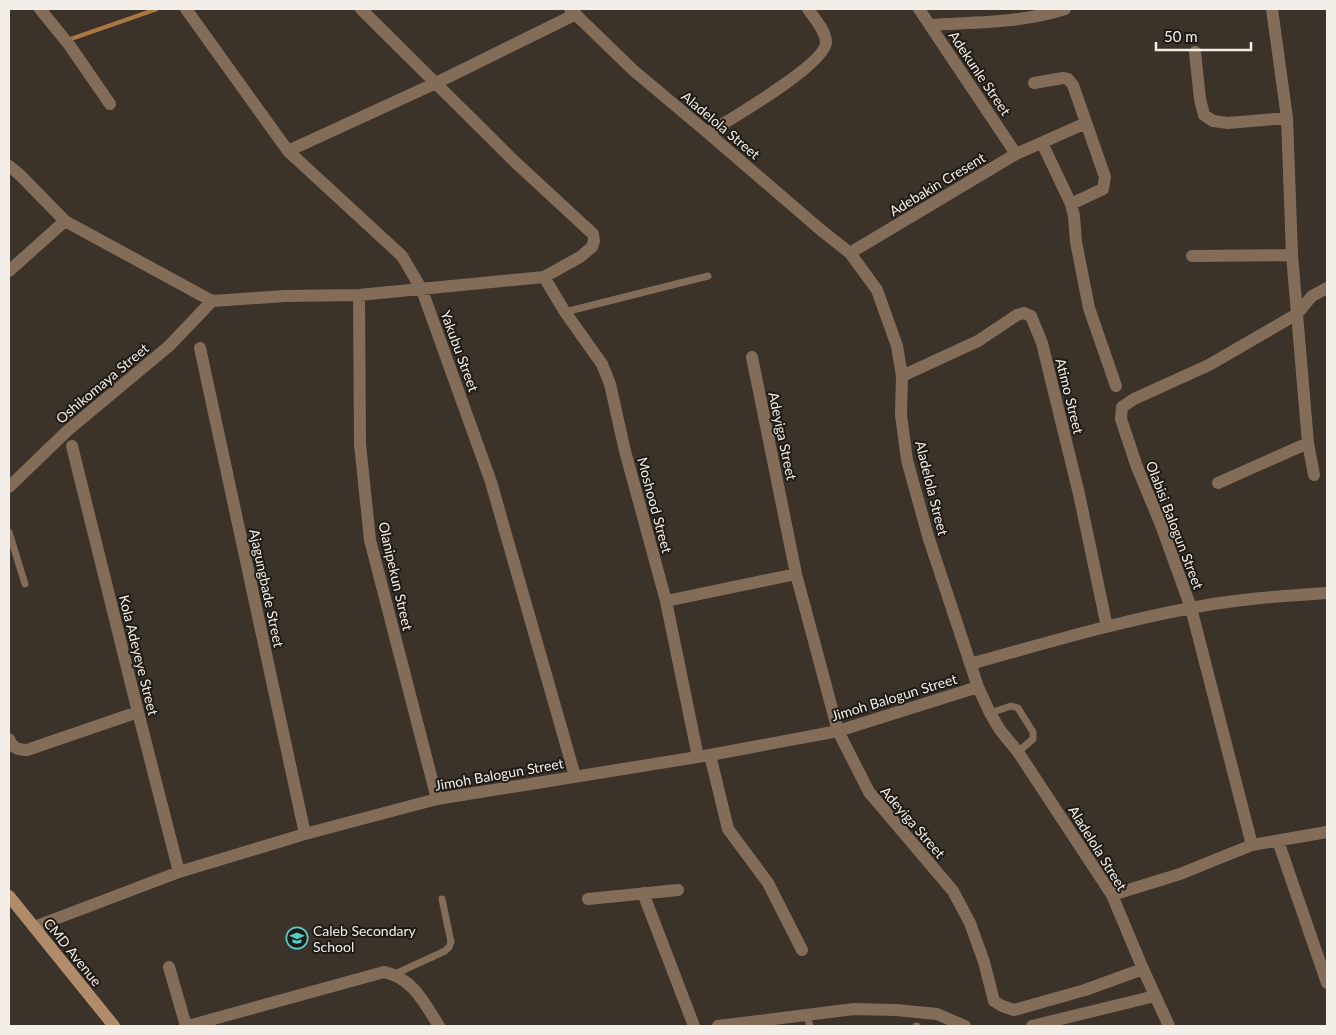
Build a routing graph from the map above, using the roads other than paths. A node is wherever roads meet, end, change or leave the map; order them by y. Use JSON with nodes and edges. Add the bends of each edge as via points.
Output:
{"nodes":[{"id":1,"x":40,"y":9,"type":"edge"},
{"id":2,"x":186,"y":9,"type":"edge"},
{"id":3,"x":361,"y":9,"type":"edge"},
{"id":4,"x":808,"y":9,"type":"edge"},
{"id":5,"x":919,"y":9,"type":"edge"},
{"id":6,"x":1065,"y":9,"type":"edge"},
{"id":7,"x":1272,"y":9,"type":"edge"},
{"id":8,"x":573,"y":12,"type":"edge"},
{"id":9,"x":930,"y":25,"type":"junction"},
{"id":10,"x":1195,"y":52,"type":"dead end"},
{"id":11,"x":1034,"y":82,"type":"dead end"},
{"id":12,"x":436,"y":83,"type":"junction"},
{"id":13,"x":110,"y":104,"type":"dead end"},
{"id":14,"x":1288,"y":118,"type":"junction"},
{"id":15,"x":1086,"y":123,"type":"junction"},
{"id":16,"x":708,"y":132,"type":"junction"},
{"id":17,"x":1042,"y":143,"type":"junction"},
{"id":18,"x":288,"y":152,"type":"junction"},
{"id":19,"x":1016,"y":154,"type":"junction"},
{"id":20,"x":9,"y":166,"type":"edge"},
{"id":21,"x":1071,"y":204,"type":"junction"},
{"id":22,"x":65,"y":221,"type":"junction"},
{"id":23,"x":850,"y":253,"type":"junction"},
{"id":24,"x":1292,"y":254,"type":"junction"},
{"id":25,"x":1192,"y":256,"type":"dead end"},
{"id":26,"x":9,"y":271,"type":"edge"},
{"id":27,"x":708,"y":276,"type":"dead end"},
{"id":28,"x":544,"y":277,"type":"junction"},
{"id":29,"x":1327,"y":288,"type":"edge"},
{"id":30,"x":422,"y":290,"type":"junction"},
{"id":31,"x":358,"y":295,"type":"junction"},
{"id":32,"x":212,"y":301,"type":"junction"},
{"id":33,"x":565,"y":312,"type":"junction"},
{"id":34,"x":1296,"y":314,"type":"junction"},
{"id":35,"x":200,"y":348,"type":"dead end"},
{"id":36,"x":752,"y":357,"type":"dead end"},
{"id":37,"x":902,"y":376,"type":"junction"},
{"id":38,"x":1116,"y":386,"type":"dead end"},
{"id":39,"x":1308,"y":443,"type":"junction"},
{"id":40,"x":72,"y":446,"type":"dead end"},
{"id":41,"x":1314,"y":474,"type":"dead end"},
{"id":42,"x":1218,"y":483,"type":"dead end"},
{"id":43,"x":9,"y":487,"type":"edge"},
{"id":44,"x":9,"y":532,"type":"edge"},
{"id":45,"x":796,"y":574,"type":"junction"},
{"id":46,"x":25,"y":584,"type":"dead end"},
{"id":47,"x":1327,"y":593,"type":"edge"},
{"id":48,"x":666,"y":601,"type":"junction"},
{"id":49,"x":1191,"y":608,"type":"junction"},
{"id":50,"x":1107,"y":627,"type":"junction"},
{"id":51,"x":970,"y":664,"type":"junction"},
{"id":52,"x":978,"y":687,"type":"junction"},
{"id":53,"x":138,"y":712,"type":"junction"},
{"id":54,"x":990,"y":713,"type":"junction"},
{"id":55,"x":838,"y":731,"type":"junction"},
{"id":56,"x":9,"y":739,"type":"edge"},
{"id":57,"x":1018,"y":752,"type":"junction"},
{"id":58,"x":704,"y":756,"type":"junction"},
{"id":59,"x":575,"y":776,"type":"junction"},
{"id":60,"x":437,"y":799,"type":"junction"},
{"id":61,"x":1327,"y":832,"type":"edge"},
{"id":62,"x":305,"y":834,"type":"junction"},
{"id":63,"x":1278,"y":841,"type":"junction"},
{"id":64,"x":1252,"y":845,"type":"junction"},
{"id":65,"x":179,"y":872,"type":"junction"},
{"id":66,"x":678,"y":890,"type":"dead end"},
{"id":67,"x":643,"y":893,"type":"junction"},
{"id":68,"x":1112,"y":895,"type":"junction"},
{"id":69,"x":9,"y":896,"type":"edge"},
{"id":70,"x":442,"y":899,"type":"dead end"},
{"id":71,"x":588,"y":899,"type":"dead end"},
{"id":72,"x":34,"y":927,"type":"junction"},
{"id":73,"x":802,"y":950,"type":"dead end"},
{"id":74,"x":169,"y":967,"type":"dead end"},
{"id":75,"x":1143,"y":969,"type":"junction"},
{"id":76,"x":395,"y":974,"type":"junction"},
{"id":77,"x":1327,"y":983,"type":"edge"},
{"id":78,"x":1154,"y":996,"type":"junction"},
{"id":79,"x":808,"y":1021,"type":"edge"},
{"id":80,"x":114,"y":1026,"type":"edge"},
{"id":81,"x":187,"y":1026,"type":"edge"},
{"id":82,"x":439,"y":1026,"type":"edge"},
{"id":83,"x":694,"y":1026,"type":"edge"},
{"id":84,"x":718,"y":1026,"type":"edge"},
{"id":85,"x":966,"y":1026,"type":"edge"},
{"id":86,"x":1032,"y":1026,"type":"edge"},
{"id":87,"x":1169,"y":1026,"type":"edge"}],
"edges":[{"from":1,"to":13,"type":"street"},
{"from":2,"to":18,"type":"street","name":"Yakubu Street"},
{"from":3,"to":12,"type":"street"},
{"from":4,"to":16,"type":"street","via":[[825,35],[823,52],[763,100]]},
{"from":5,"to":9,"type":"street","name":"Adekunle Street"},
{"from":6,"to":9,"type":"street","via":[[1014,20]]},
{"from":7,"to":14,"type":"street"},
{"from":8,"to":12,"type":"street"},
{"from":8,"to":16,"type":"street","name":"Aladelola Street","via":[[633,70]]},
{"from":9,"to":19,"type":"street","name":"Adekunle Street"},
{"from":10,"to":14,"type":"street","via":[[1204,115],[1213,121],[1228,123]]},
{"from":11,"to":15,"type":"street","via":[[1068,79]]},
{"from":12,"to":18,"type":"street"},
{"from":12,"to":28,"type":"street","via":[[593,234],[592,247]]},
{"from":14,"to":24,"type":"street"},
{"from":15,"to":17,"type":"street","name":"Adebakin Cresent"},
{"from":15,"to":21,"type":"street","via":[[1105,183],[1099,192]]},
{"from":16,"to":23,"type":"street","name":"Aladelola Street"},
{"from":17,"to":19,"type":"street","name":"Adebakin Cresent"},
{"from":17,"to":21,"type":"street"},
{"from":18,"to":30,"type":"street","name":"Yakubu Street","via":[[402,256]]},
{"from":19,"to":23,"type":"street","name":"Adebakin Cresent"},
{"from":20,"to":22,"type":"street"},
{"from":21,"to":38,"type":"street","via":[[1089,308]]},
{"from":22,"to":26,"type":"street"},
{"from":22,"to":32,"type":"street"},
{"from":23,"to":37,"type":"street","name":"Aladelola Street","via":[[877,290],[897,346]]},
{"from":24,"to":25,"type":"street"},
{"from":24,"to":34,"type":"street"},
{"from":27,"to":33,"type":"lane"},
{"from":28,"to":30,"type":"street"},
{"from":28,"to":33,"type":"street","name":"Moshood Street"},
{"from":29,"to":34,"type":"street","via":[[1312,296]]},
{"from":30,"to":31,"type":"street"},
{"from":30,"to":59,"type":"street","name":"Yakubu Street","via":[[491,482]]},
{"from":31,"to":32,"type":"street"},
{"from":31,"to":60,"type":"street","name":"Olanipekun Street","via":[[360,444],[370,540]]},
{"from":32,"to":43,"type":"street","name":"Oshikomaya Street","via":[[169,346],[67,431]]},
{"from":33,"to":48,"type":"street","name":"Moshood Street","via":[[602,364],[610,384]]},
{"from":34,"to":39,"type":"street"},
{"from":34,"to":49,"type":"street","name":"Olabisi Balogun Street","via":[[1209,365],[1122,407],[1121,419],[1137,467]]},
{"from":35,"to":62,"type":"street","name":"Ajagungbade Street"},
{"from":36,"to":45,"type":"street","name":"Adeyiga Street"},
{"from":37,"to":50,"type":"street","name":"Atimo Street","via":[[978,341],[1017,316],[1024,313],[1031,316],[1044,352],[1079,494]]},
{"from":37,"to":51,"type":"street","name":"Aladelola Street","via":[[901,415],[907,460]]},
{"from":39,"to":41,"type":"street"},
{"from":39,"to":42,"type":"street"},
{"from":40,"to":53,"type":"street","name":"Kola Adeyeye Street"},
{"from":44,"to":46,"type":"lane"},
{"from":45,"to":48,"type":"street"},
{"from":45,"to":55,"type":"street","name":"Adeyiga Street"},
{"from":47,"to":49,"type":"street","via":[[1257,597]]},
{"from":48,"to":58,"type":"street","name":"Moshood Street"},
{"from":49,"to":50,"type":"street"},
{"from":49,"to":64,"type":"street","name":"Olabisi Balogun Street"},
{"from":50,"to":51,"type":"street"},
{"from":51,"to":52,"type":"street","name":"Aladelola Street"},
{"from":52,"to":54,"type":"street","name":"Aladelola Street"},
{"from":52,"to":55,"type":"street","name":"Jimoh Balogun Street"},
{"from":53,"to":56,"type":"street","via":[[27,750],[19,750],[11,745]]},
{"from":53,"to":65,"type":"street","name":"Kola Adeyeye Street"},
{"from":54,"to":57,"type":"street","name":"Aladelola Street"},
{"from":54,"to":57,"type":"lane","via":[[1011,706],[1018,708],[1033,732],[1033,739]]},
{"from":55,"to":58,"type":"street","name":"Jimoh Balogun Street"},
{"from":55,"to":75,"type":"street","name":"Adeyiga Street","via":[[868,792],[953,891],[970,924],[994,1001],[1014,1010]]},
{"from":57,"to":68,"type":"street","name":"Aladelola Street"},
{"from":58,"to":59,"type":"street","name":"Jimoh Balogun Street"},
{"from":58,"to":73,"type":"street","name":"Moshood Street","via":[[728,829],[768,883]]},
{"from":59,"to":60,"type":"street","name":"Jimoh Balogun Street"},
{"from":60,"to":62,"type":"street","name":"Jimoh Balogun Street"},
{"from":61,"to":63,"type":"street"},
{"from":62,"to":65,"type":"street","name":"Jimoh Balogun Street"},
{"from":63,"to":64,"type":"street"},
{"from":63,"to":77,"type":"street"},
{"from":64,"to":68,"type":"street","via":[[1180,874]]},
{"from":65,"to":72,"type":"street","name":"Jimoh Balogun Street"},
{"from":66,"to":67,"type":"street"},
{"from":67,"to":71,"type":"street"},
{"from":67,"to":83,"type":"street"},
{"from":68,"to":75,"type":"street","name":"Aladelola Street"},
{"from":69,"to":72,"type":"street","name":"CMD Avenue"},
{"from":70,"to":76,"type":"lane","via":[[451,942],[449,947]]},
{"from":72,"to":80,"type":"street","name":"CMD Avenue"},
{"from":74,"to":81,"type":"street"},
{"from":75,"to":78,"type":"street","name":"Aladelola Street"},
{"from":76,"to":81,"type":"street","via":[[384,972]]},
{"from":76,"to":82,"type":"street","via":[[421,998]]},
{"from":78,"to":86,"type":"street"},
{"from":78,"to":87,"type":"street","name":"Aladelola Street"},
{"from":79,"to":84,"type":"street"},
{"from":79,"to":85,"type":"street","via":[[854,1009],[896,1010],[937,1014]]}]}
